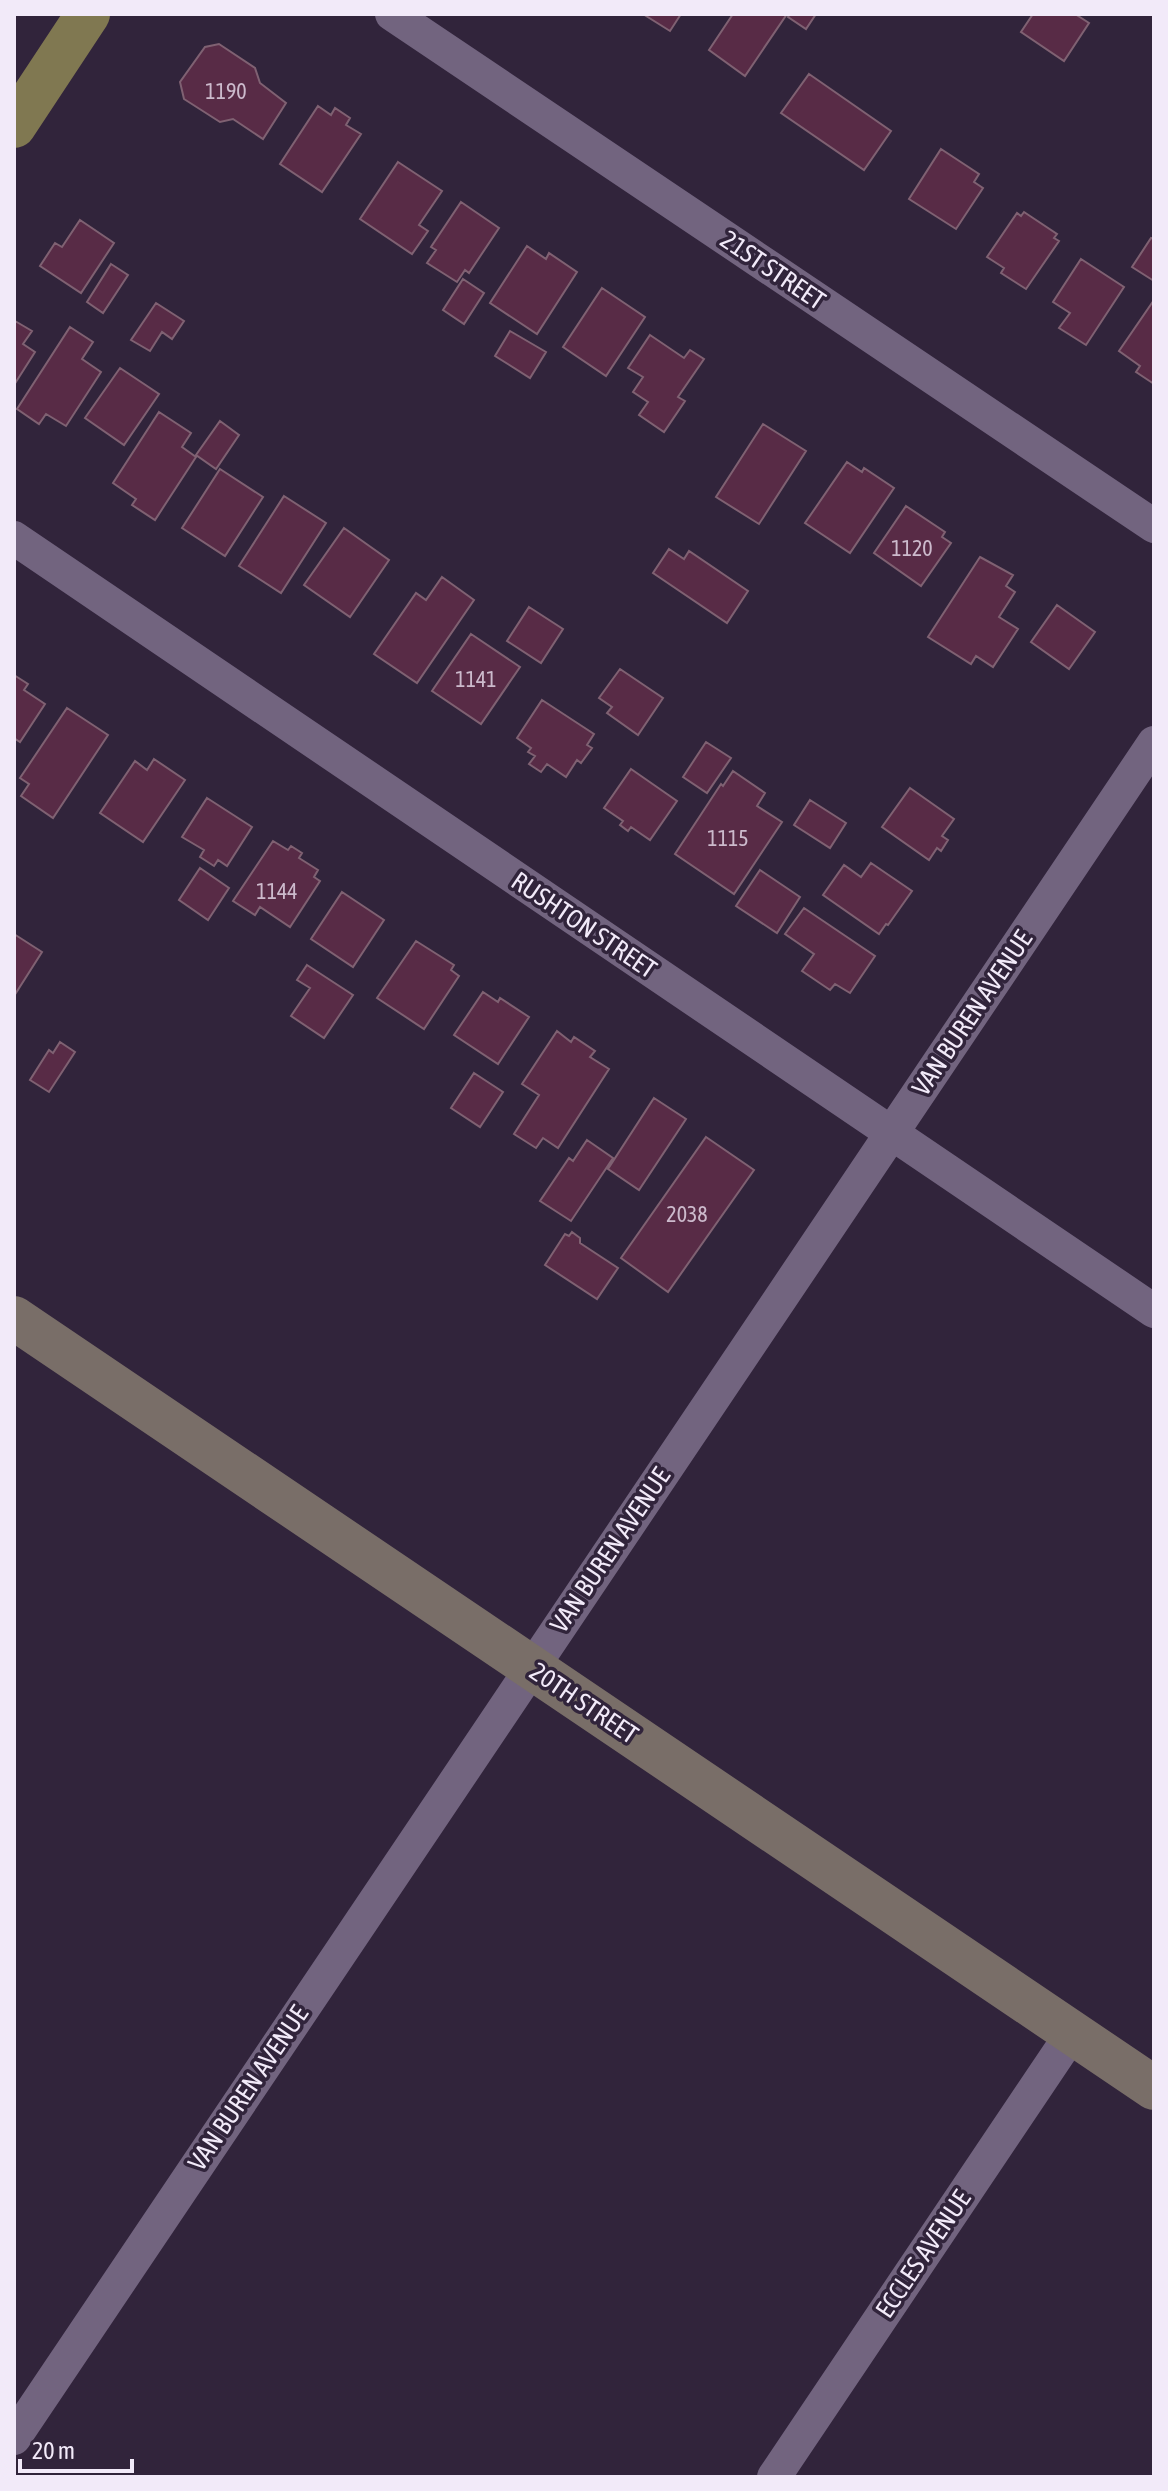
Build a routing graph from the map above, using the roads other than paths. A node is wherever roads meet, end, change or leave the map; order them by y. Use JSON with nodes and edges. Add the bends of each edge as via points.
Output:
{"nodes":[{"id":1,"x":88,"y":14,"type":"edge"},
{"id":2,"x":392,"y":14,"type":"edge"},
{"id":3,"x":14,"y":126,"type":"edge"},
{"id":4,"x":1154,"y":526,"type":"edge"},
{"id":5,"x":14,"y":538,"type":"edge"},
{"id":6,"x":1154,"y":743,"type":"edge"},
{"id":7,"x":891,"y":1134,"type":"junction"},
{"id":8,"x":1154,"y":1311,"type":"edge"},
{"id":9,"x":14,"y":1318,"type":"edge"},
{"id":10,"x":531,"y":1667,"type":"junction"},
{"id":11,"x":1073,"y":2032,"type":"junction"},
{"id":12,"x":1154,"y":2088,"type":"edge"},
{"id":13,"x":14,"y":2438,"type":"edge"},
{"id":14,"x":774,"y":2477,"type":"edge"}],
"edges":[{"from":1,"to":3,"type":"main road"},
{"from":2,"to":4,"type":"street","name":"21ST STREET"},
{"from":5,"to":7,"type":"street","name":"RUSHTON STREET"},
{"from":6,"to":7,"type":"street","name":"VAN BUREN AVENUE"},
{"from":7,"to":8,"type":"street","name":"RUSHTON STREET"},
{"from":7,"to":10,"type":"street","name":"VAN BUREN AVENUE"},
{"from":9,"to":10,"type":"main road","name":"20TH STREET"},
{"from":10,"to":11,"type":"main road","name":"20TH STREET"},
{"from":10,"to":13,"type":"street","name":"VAN BUREN AVENUE"},
{"from":11,"to":12,"type":"main road","name":"20TH STREET"},
{"from":11,"to":14,"type":"street","name":"ECCLES AVENUE"}]}
